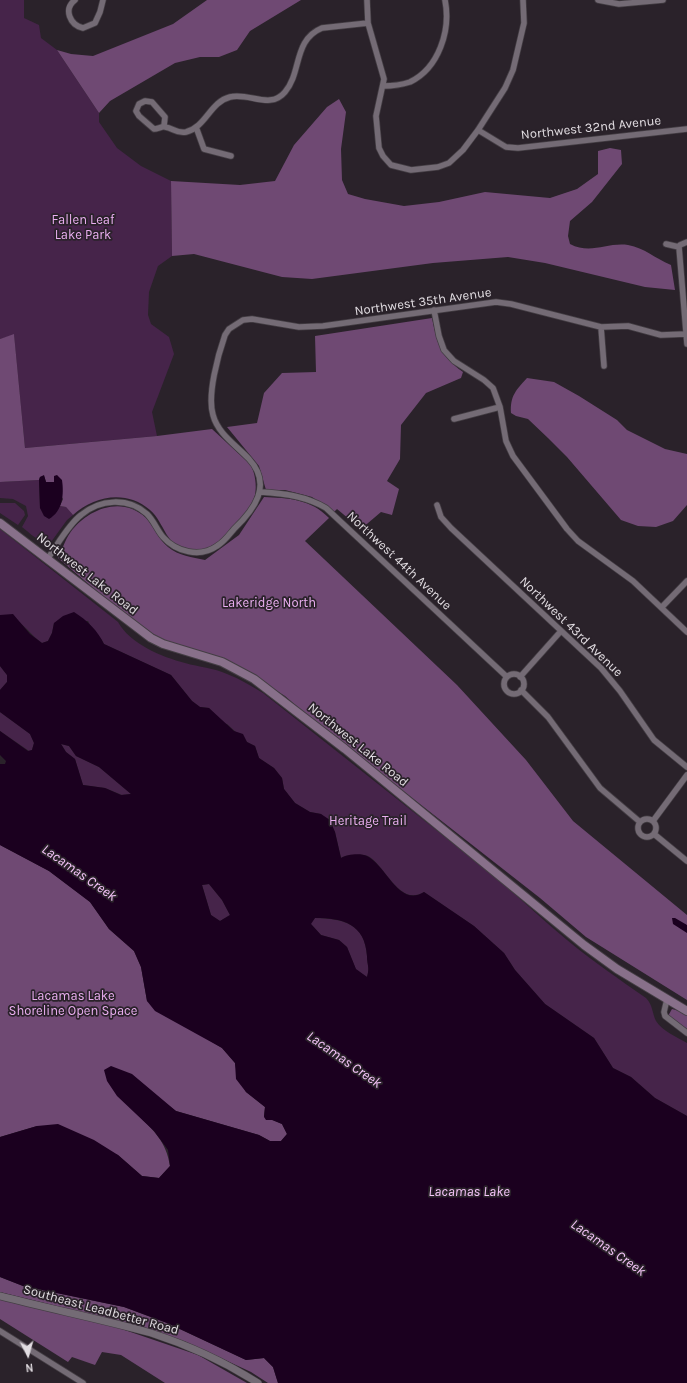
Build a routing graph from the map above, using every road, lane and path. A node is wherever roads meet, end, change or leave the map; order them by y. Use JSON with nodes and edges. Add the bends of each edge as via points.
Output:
{"nodes":[{"id":1,"x":75,"y":0,"type":"edge"},
{"id":2,"x":103,"y":0,"type":"edge"},
{"id":3,"x":367,"y":0,"type":"edge"},
{"id":4,"x":445,"y":0,"type":"edge"},
{"id":5,"x":523,"y":0,"type":"edge"},
{"id":6,"x":598,"y":0,"type":"edge"},
{"id":7,"x":663,"y":0,"type":"edge"},
{"id":8,"x":368,"y":23,"type":"junction"},
{"id":9,"x":383,"y":86,"type":"junction"},
{"id":10,"x":164,"y":126,"type":"junction"},
{"id":11,"x":196,"y":127,"type":"junction"},
{"id":12,"x":687,"y":129,"type":"edge"},
{"id":13,"x":478,"y":130,"type":"junction"},
{"id":14,"x":231,"y":156,"type":"dead end"},
{"id":15,"x":687,"y":242,"type":"edge"},
{"id":16,"x":666,"y":244,"type":"dead end"},
{"id":17,"x":679,"y":248,"type":"junction"},
{"id":18,"x":434,"y":310,"type":"junction"},
{"id":19,"x":601,"y":327,"type":"junction"},
{"id":20,"x":686,"y":334,"type":"junction"},
{"id":21,"x":687,"y":344,"type":"edge"},
{"id":22,"x":604,"y":366,"type":"dead end"},
{"id":23,"x":500,"y":407,"type":"junction"},
{"id":24,"x":454,"y":419,"type":"dead end"},
{"id":25,"x":260,"y":492,"type":"junction"},
{"id":26,"x":437,"y":506,"type":"dead end"},
{"id":27,"x":0,"y":523,"type":"edge"},
{"id":28,"x":48,"y":558,"type":"junction"},
{"id":29,"x":687,"y":581,"type":"edge"},
{"id":30,"x":662,"y":607,"type":"junction"},
{"id":31,"x":561,"y":631,"type":"junction"},
{"id":32,"x":687,"y":632,"type":"edge"},
{"id":33,"x":507,"y":677,"type":"junction"},
{"id":34,"x":520,"y":677,"type":"junction"},
{"id":35,"x":520,"y":690,"type":"junction"},
{"id":36,"x":687,"y":767,"type":"edge"},
{"id":37,"x":687,"y":775,"type":"edge"},
{"id":38,"x":653,"y":821,"type":"junction"},
{"id":39,"x":640,"y":822,"type":"junction"},
{"id":40,"x":654,"y":834,"type":"junction"},
{"id":41,"x":687,"y":861,"type":"edge"},
{"id":42,"x":667,"y":999,"type":"junction"},
{"id":43,"x":687,"y":1011,"type":"edge"},
{"id":44,"x":687,"y":1034,"type":"edge"},
{"id":45,"x":0,"y":1296,"type":"edge"},
{"id":46,"x":0,"y":1331,"type":"edge"},
{"id":47,"x":83,"y":1383,"type":"edge"},
{"id":48,"x":258,"y":1383,"type":"edge"}],
"edges":[{"from":1,"to":2,"type":"street","via":[[70,6],[69,15],[74,23],[83,28],[95,23]]},
{"from":3,"to":8,"type":"street"},
{"from":4,"to":9,"type":"street","via":[[447,10],[444,40],[431,64],[420,76],[409,82]]},
{"from":5,"to":13,"type":"street","via":[[524,23],[513,70],[505,88]]},
{"from":6,"to":7,"type":"street","via":[[619,4]]},
{"from":8,"to":9,"type":"street","via":[[384,79]]},
{"from":8,"to":11,"type":"street","via":[[317,30],[306,40],[288,89],[281,96],[265,101],[242,96],[227,98],[217,104]]},
{"from":9,"to":13,"type":"street","via":[[376,116],[380,148],[383,156],[392,165],[411,170],[449,163]]},
{"from":10,"to":10,"type":"street","via":[[165,117],[152,102],[145,101],[137,107],[138,116],[151,127],[156,129]]},
{"from":10,"to":11,"type":"street","via":[[182,133]]},
{"from":11,"to":14,"type":"street","via":[[204,149]]},
{"from":12,"to":13,"type":"street","name":"Northwest 32nd Avenue","via":[[518,148],[506,147]]},
{"from":15,"to":17,"type":"street","via":[[680,244]]},
{"from":16,"to":17,"type":"street"},
{"from":17,"to":20,"type":"street"},
{"from":18,"to":19,"type":"street","name":"Northwest 35th Avenue","via":[[488,302],[503,303]]},
{"from":18,"to":23,"type":"street","via":[[438,336],[444,350],[454,361],[489,385],[495,392]]},
{"from":18,"to":25,"type":"street","name":"Northwest 35th Avenue","via":[[323,326],[299,327],[252,319],[243,320],[233,326],[222,342],[211,410],[220,430],[254,467],[259,479]]},
{"from":19,"to":20,"type":"street","name":"Northwest 35th Avenue","via":[[628,326],[661,335]]},
{"from":19,"to":22,"type":"street"},
{"from":20,"to":21,"type":"street"},
{"from":23,"to":24,"type":"street"},
{"from":23,"to":30,"type":"street","via":[[506,441],[513,456],[568,529],[578,541],[621,570]]},
{"from":25,"to":28,"type":"street","via":[[256,503],[244,519],[217,546],[208,550],[193,553],[177,548],[164,538],[151,518],[143,511],[124,503],[110,502],[92,507],[80,515]]},
{"from":25,"to":33,"type":"street","name":"Northwest 44th Avenue","via":[[304,498],[326,508]]},
{"from":26,"to":31,"type":"street","name":"Northwest 43rd Avenue","via":[[441,517],[450,528]]},
{"from":27,"to":28,"type":"main road","name":"Northwest Lake Road"},
{"from":28,"to":42,"type":"main road","name":"Northwest Lake Road","via":[[151,638],[222,662],[254,679],[363,764],[584,945],[617,969]]},
{"from":29,"to":30,"type":"street"},
{"from":30,"to":32,"type":"street"},
{"from":31,"to":34,"type":"street"},
{"from":31,"to":36,"type":"street","name":"Northwest 43rd Avenue","via":[[608,676],[654,740]]},
{"from":33,"to":34,"type":"street","via":[[514,674]]},
{"from":33,"to":35,"type":"street","name":"Northwest 44th Avenue","via":[[504,685],[508,691],[515,693]]},
{"from":34,"to":35,"type":"street","via":[[523,684]]},
{"from":35,"to":39,"type":"street","name":"Northwest 44th Avenue","via":[[552,722],[600,788]]},
{"from":37,"to":38,"type":"street"},
{"from":38,"to":39,"type":"street","via":[[646,819]]},
{"from":38,"to":40,"type":"street","via":[[656,826]]},
{"from":39,"to":40,"type":"street","name":"Northwest 44th Avenue","via":[[638,828],[641,834]]},
{"from":40,"to":41,"type":"street","name":"Northwest 44th Avenue"},
{"from":42,"to":43,"type":"main road","name":"Northwest Lake Road"},
{"from":42,"to":44,"type":"street","via":[[665,1016]]},
{"from":45,"to":48,"type":"street","name":"Southeast Leadbetter Road","via":[[151,1334],[194,1349]]},
{"from":46,"to":47,"type":"street"}]}
